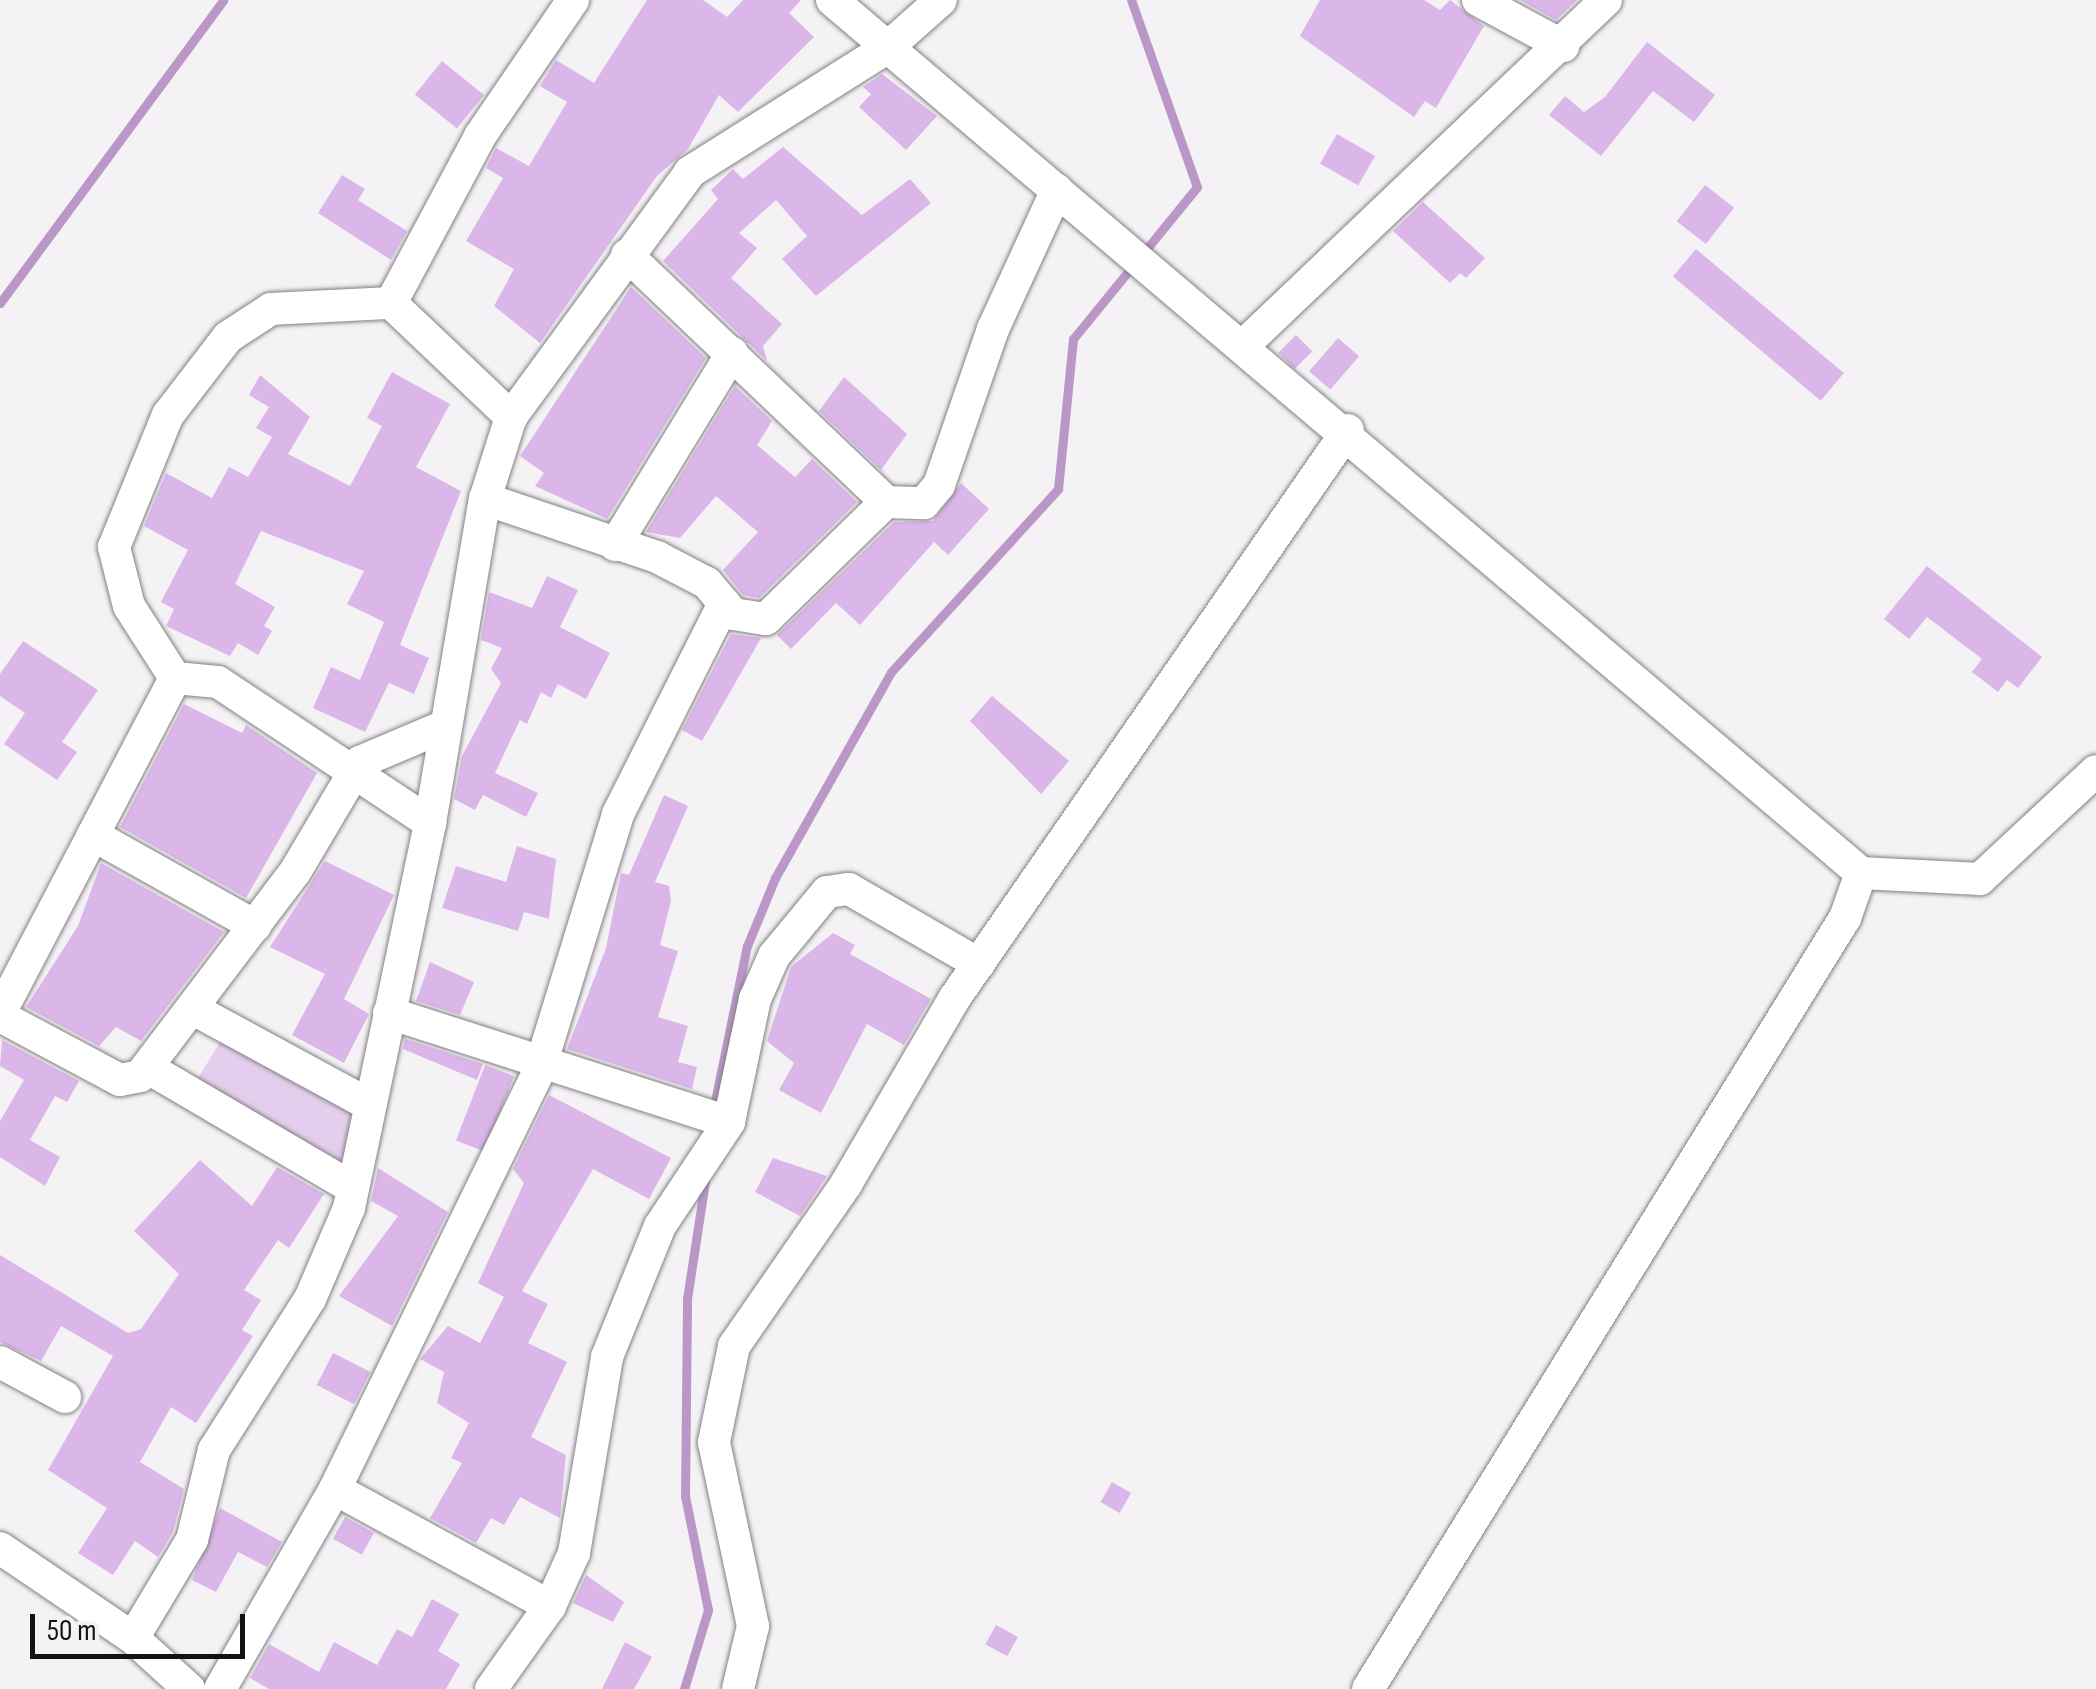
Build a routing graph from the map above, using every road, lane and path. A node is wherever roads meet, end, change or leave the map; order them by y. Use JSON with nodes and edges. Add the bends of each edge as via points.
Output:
{"nodes":[{"id":1,"x":572,"y":0,"type":"edge"},
{"id":2,"x":832,"y":0,"type":"edge"},
{"id":3,"x":942,"y":0,"type":"edge"},
{"id":4,"x":1478,"y":0,"type":"edge"},
{"id":5,"x":1606,"y":0,"type":"edge"},
{"id":6,"x":1564,"y":46,"type":"junction"},
{"id":7,"x":887,"y":48,"type":"junction"},
{"id":8,"x":1058,"y":190,"type":"junction"},
{"id":9,"x":627,"y":255,"type":"junction"},
{"id":10,"x":391,"y":303,"type":"junction"},
{"id":11,"x":1246,"y":344,"type":"junction"},
{"id":12,"x":732,"y":352,"type":"junction"},
{"id":13,"x":511,"y":418,"type":"junction"},
{"id":14,"x":1348,"y":430,"type":"junction"},
{"id":15,"x":485,"y":499,"type":"junction"},
{"id":16,"x":886,"y":502,"type":"junction"},
{"id":17,"x":615,"y":545,"type":"junction"},
{"id":18,"x":724,"y":603,"type":"junction"},
{"id":19,"x":175,"y":678,"type":"junction"},
{"id":20,"x":445,"y":726,"type":"junction"},
{"id":21,"x":2096,"y":771,"type":"edge"},
{"id":22,"x":350,"y":778,"type":"junction"},
{"id":23,"x":430,"y":823,"type":"junction"},
{"id":24,"x":93,"y":835,"type":"junction"},
{"id":25,"x":1861,"y":873,"type":"junction"},
{"id":26,"x":255,"y":926,"type":"junction"},
{"id":27,"x":978,"y":964,"type":"junction"},
{"id":28,"x":195,"y":1010,"type":"junction"},
{"id":29,"x":389,"y":1013,"type":"junction"},
{"id":30,"x":0,"y":1014,"type":"edge"},
{"id":31,"x":540,"y":1068,"type":"junction"},
{"id":32,"x":150,"y":1069,"type":"junction"},
{"id":33,"x":370,"y":1105,"type":"junction"},
{"id":34,"x":729,"y":1122,"type":"junction"},
{"id":35,"x":353,"y":1188,"type":"junction"},
{"id":36,"x":0,"y":1362,"type":"edge"},
{"id":37,"x":64,"y":1397,"type":"dead end"},
{"id":38,"x":335,"y":1489,"type":"junction"},
{"id":39,"x":0,"y":1548,"type":"edge"},
{"id":40,"x":550,"y":1606,"type":"junction"},
{"id":41,"x":132,"y":1638,"type":"junction"},
{"id":42,"x":189,"y":1689,"type":"edge"},
{"id":43,"x":220,"y":1689,"type":"edge"},
{"id":44,"x":491,"y":1689,"type":"edge"},
{"id":45,"x":738,"y":1689,"type":"edge"},
{"id":46,"x":1368,"y":1689,"type":"edge"}],
"edges":[{"from":1,"to":10,"type":"street","via":[[480,136]]},
{"from":2,"to":7,"type":"street"},
{"from":3,"to":7,"type":"street"},
{"from":4,"to":6,"type":"street"},
{"from":5,"to":6,"type":"street"},
{"from":6,"to":11,"type":"street"},
{"from":7,"to":8,"type":"street"},
{"from":7,"to":9,"type":"street","via":[[703,160]]},
{"from":8,"to":11,"type":"street"},
{"from":8,"to":16,"type":"street","via":[[993,329],[950,466],[924,503]]},
{"from":9,"to":12,"type":"street"},
{"from":9,"to":13,"type":"street"},
{"from":10,"to":13,"type":"street"},
{"from":10,"to":19,"type":"street","via":[[271,309],[228,337],[168,415],[114,547],[129,606]]},
{"from":11,"to":14,"type":"street"},
{"from":12,"to":16,"type":"street"},
{"from":12,"to":17,"type":"street"},
{"from":13,"to":15,"type":"street"},
{"from":14,"to":25,"type":"street"},
{"from":14,"to":27,"type":"street"},
{"from":15,"to":17,"type":"street"},
{"from":15,"to":20,"type":"street"},
{"from":16,"to":18,"type":"street","via":[[766,619],[744,620]]},
{"from":17,"to":18,"type":"street","via":[[688,570]]},
{"from":18,"to":31,"type":"street","via":[[618,814]]},
{"from":19,"to":22,"type":"street","via":[[218,682]]},
{"from":19,"to":24,"type":"street"},
{"from":20,"to":22,"type":"street","via":[[378,750]]},
{"from":20,"to":23,"type":"street"},
{"from":21,"to":25,"type":"street","via":[[1980,880]]},
{"from":22,"to":23,"type":"street"},
{"from":22,"to":26,"type":"street"},
{"from":23,"to":29,"type":"street"},
{"from":24,"to":26,"type":"street"},
{"from":24,"to":30,"type":"street"},
{"from":25,"to":46,"type":"street","via":[[1825,951]]},
{"from":26,"to":28,"type":"street"},
{"from":27,"to":34,"type":"street","via":[[870,895],[827,892],[792,928],[755,998]]},
{"from":27,"to":45,"type":"street","via":[[846,1184],[734,1346],[714,1442],[752,1626]]},
{"from":28,"to":32,"type":"street"},
{"from":28,"to":33,"type":"street"},
{"from":29,"to":31,"type":"street"},
{"from":29,"to":33,"type":"street"},
{"from":30,"to":32,"type":"street","via":[[120,1080]]},
{"from":31,"to":34,"type":"street"},
{"from":31,"to":38,"type":"street"},
{"from":32,"to":35,"type":"street"},
{"from":33,"to":35,"type":"street"},
{"from":34,"to":40,"type":"street","via":[[660,1226],[607,1357],[574,1553]]},
{"from":35,"to":41,"type":"street","via":[[315,1290],[214,1450],[192,1540]]},
{"from":36,"to":37,"type":"street"},
{"from":38,"to":40,"type":"street"},
{"from":38,"to":43,"type":"street"},
{"from":39,"to":41,"type":"street"},
{"from":40,"to":44,"type":"street"},
{"from":41,"to":42,"type":"street"}]}
